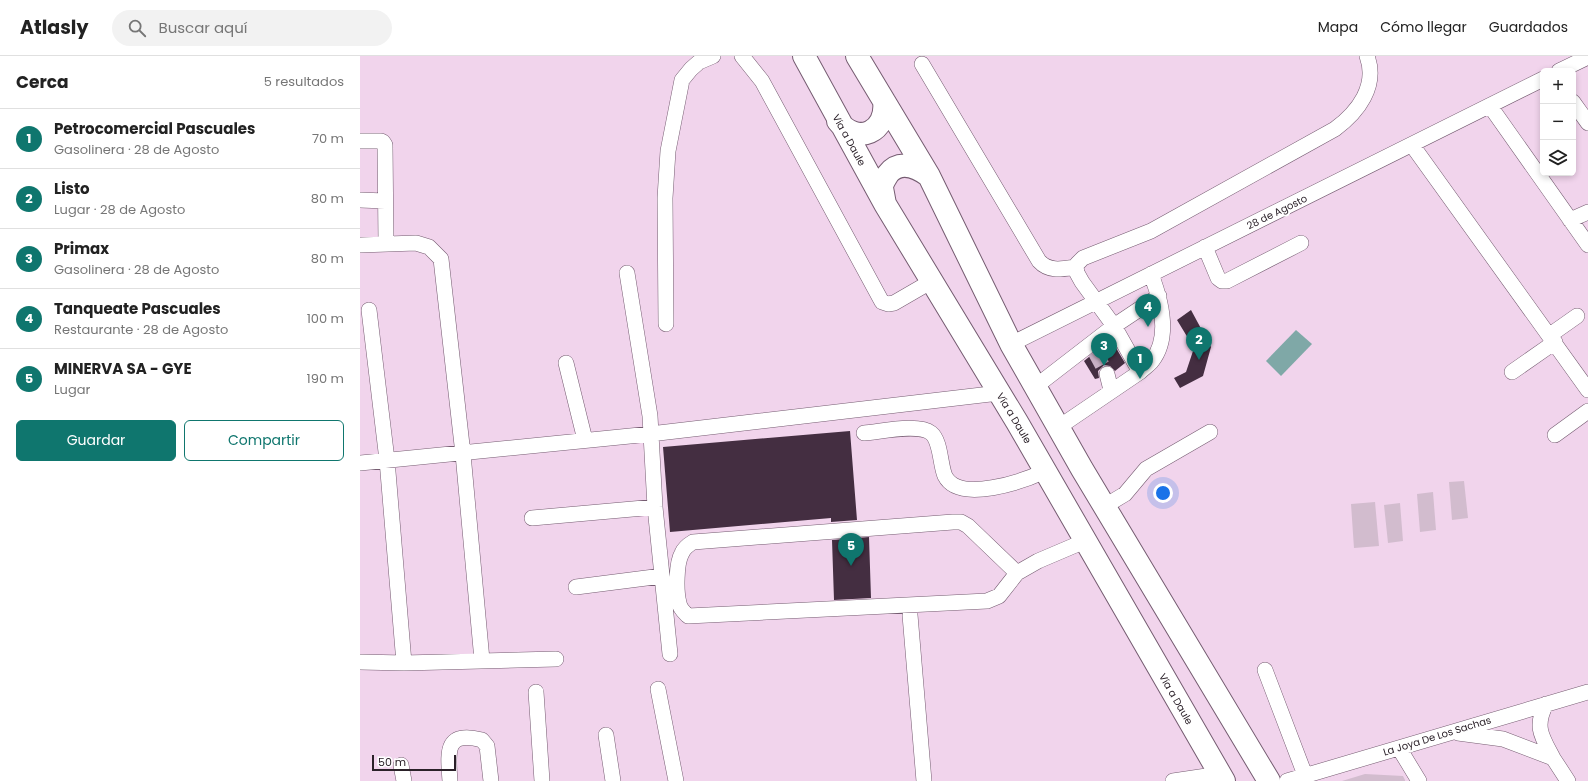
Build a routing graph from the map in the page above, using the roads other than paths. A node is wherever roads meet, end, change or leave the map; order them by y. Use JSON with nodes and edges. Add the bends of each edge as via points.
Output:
{"nodes":[{"id":1,"x":713,"y":56,"type":"edge"},
{"id":2,"x":742,"y":56,"type":"edge"},
{"id":3,"x":804,"y":56,"type":"edge"},
{"id":4,"x":857,"y":56,"type":"edge"},
{"id":5,"x":1367,"y":56,"type":"edge"},
{"id":6,"x":1588,"y":57,"type":"edge"},
{"id":7,"x":922,"y":64,"type":"dead end"},
{"id":8,"x":1565,"y":68,"type":"edge"},
{"id":9,"x":1540,"y":81,"type":"edge"},
{"id":10,"x":884,"y":101,"type":"junction"},
{"id":11,"x":1574,"y":104,"type":"edge"},
{"id":12,"x":1490,"y":106,"type":"junction"},
{"id":13,"x":838,"y":120,"type":"junction"},
{"id":14,"x":1588,"y":123,"type":"edge"},
{"id":15,"x":360,"y":141,"type":"edge"},
{"id":16,"x":1412,"y":145,"type":"junction"},
{"id":17,"x":929,"y":176,"type":"junction"},
{"id":18,"x":360,"y":200,"type":"edge"},
{"id":19,"x":385,"y":201,"type":"junction"},
{"id":20,"x":885,"y":204,"type":"junction"},
{"id":21,"x":1588,"y":212,"type":"edge"},
{"id":22,"x":1570,"y":220,"type":"junction"},
{"id":23,"x":386,"y":243,"type":"junction"},
{"id":24,"x":1301,"y":243,"type":"dead end"},
{"id":25,"x":360,"y":245,"type":"edge"},
{"id":26,"x":1588,"y":245,"type":"edge"},
{"id":27,"x":1206,"y":247,"type":"junction"},
{"id":28,"x":1076,"y":267,"type":"junction"},
{"id":29,"x":627,"y":273,"type":"dead end"},
{"id":30,"x":1151,"y":274,"type":"junction"},
{"id":31,"x":932,"y":281,"type":"junction"},
{"id":32,"x":1159,"y":296,"type":"junction"},
{"id":33,"x":1096,"y":301,"type":"junction"},
{"id":34,"x":369,"y":310,"type":"dead end"},
{"id":35,"x":1577,"y":316,"type":"dead end"},
{"id":36,"x":666,"y":324,"type":"dead end"},
{"id":37,"x":1114,"y":326,"type":"junction"},
{"id":38,"x":1552,"y":338,"type":"junction"},
{"id":39,"x":1011,"y":344,"type":"junction"},
{"id":40,"x":566,"y":363,"type":"dead end"},
{"id":41,"x":1140,"y":372,"type":"junction"},
{"id":42,"x":1512,"y":372,"type":"dead end"},
{"id":43,"x":1107,"y":374,"type":"tunnel mouth"},
{"id":44,"x":1035,"y":387,"type":"junction"},
{"id":45,"x":1111,"y":390,"type":"junction"},
{"id":46,"x":1588,"y":390,"type":"edge"},
{"id":47,"x":998,"y":393,"type":"junction"},
{"id":48,"x":1588,"y":411,"type":"edge"},
{"id":49,"x":1059,"y":427,"type":"junction"},
{"id":50,"x":1210,"y":432,"type":"dead end"},
{"id":51,"x":864,"y":433,"type":"dead end"},
{"id":52,"x":650,"y":434,"type":"junction"},
{"id":53,"x":1555,"y":435,"type":"dead end"},
{"id":54,"x":585,"y":440,"type":"junction"},
{"id":55,"x":463,"y":454,"type":"junction"},
{"id":56,"x":387,"y":460,"type":"junction"},
{"id":57,"x":360,"y":463,"type":"edge"},
{"id":58,"x":1045,"y":471,"type":"junction"},
{"id":59,"x":1105,"y":506,"type":"junction"},
{"id":60,"x":655,"y":508,"type":"junction"},
{"id":61,"x":532,"y":518,"type":"dead end"},
{"id":62,"x":1085,"y":541,"type":"junction"},
{"id":63,"x":1017,"y":574,"type":"junction"},
{"id":64,"x":662,"y":576,"type":"junction"},
{"id":65,"x":576,"y":587,"type":"dead end"},
{"id":66,"x":910,"y":615,"type":"dead end"},
{"id":67,"x":670,"y":654,"type":"dead end"},
{"id":68,"x":556,"y":659,"type":"dead end"},
{"id":69,"x":482,"y":660,"type":"junction"},
{"id":70,"x":360,"y":662,"type":"edge"},
{"id":71,"x":404,"y":663,"type":"junction"},
{"id":72,"x":1265,"y":670,"type":"dead end"},
{"id":73,"x":658,"y":689,"type":"dead end"},
{"id":74,"x":536,"y":692,"type":"dead end"},
{"id":75,"x":1588,"y":692,"type":"edge"},
{"id":76,"x":1546,"y":704,"type":"junction"},
{"id":77,"x":1452,"y":732,"type":"junction"},
{"id":78,"x":606,"y":735,"type":"dead end"},
{"id":79,"x":1399,"y":748,"type":"junction"},
{"id":80,"x":1553,"y":758,"type":"junction"},
{"id":81,"x":401,"y":765,"type":"dead end"},
{"id":82,"x":1305,"y":775,"type":"junction"},
{"id":83,"x":1222,"y":778,"type":"edge"},
{"id":84,"x":404,"y":781,"type":"edge"},
{"id":85,"x":450,"y":781,"type":"edge"},
{"id":86,"x":491,"y":781,"type":"edge"},
{"id":87,"x":542,"y":781,"type":"edge"},
{"id":88,"x":613,"y":781,"type":"edge"},
{"id":89,"x":676,"y":781,"type":"edge"},
{"id":90,"x":924,"y":781,"type":"edge"},
{"id":91,"x":1173,"y":781,"type":"edge"},
{"id":92,"x":1269,"y":781,"type":"edge"},
{"id":93,"x":1287,"y":781,"type":"edge"},
{"id":94,"x":1419,"y":781,"type":"edge"},
{"id":95,"x":1568,"y":781,"type":"edge"}],
"edges":[{"from":1,"to":36,"type":"street","via":[[699,62],[682,80],[668,151],[665,198]]},
{"from":2,"to":31,"type":"street","via":[[762,81],[882,302],[894,303]]},
{"from":3,"to":13,"type":"highway","name":"Vía a Daule"},
{"from":4,"to":10,"type":"highway"},
{"from":5,"to":28,"type":"street","via":[[1371,74],[1368,87],[1349,119],[1151,231],[1079,260]]},
{"from":6,"to":8,"type":"street"},
{"from":7,"to":28,"type":"street","via":[[1039,261],[1054,269]]},
{"from":9,"to":12,"type":"street","name":"28 de Agosto"},
{"from":10,"to":13,"type":"highway","via":[[883,119],[878,127],[870,132],[851,132]]},
{"from":10,"to":17,"type":"highway"},
{"from":11,"to":14,"type":"street"},
{"from":12,"to":16,"type":"street","name":"28 de Agosto"},
{"from":12,"to":22,"type":"street"},
{"from":13,"to":20,"type":"highway","name":"Vía a Daule"},
{"from":15,"to":19,"type":"street","via":[[381,141],[385,145]]},
{"from":16,"to":27,"type":"street","name":"28 de Agosto"},
{"from":16,"to":38,"type":"street"},
{"from":17,"to":20,"type":"highway","via":[[913,166],[905,165],[894,169],[884,180],[882,188]]},
{"from":17,"to":39,"type":"highway"},
{"from":18,"to":19,"type":"street"},
{"from":19,"to":23,"type":"street"},
{"from":20,"to":31,"type":"highway","name":"Vía a Daule"},
{"from":21,"to":22,"type":"street"},
{"from":22,"to":26,"type":"street"},
{"from":23,"to":25,"type":"street"},
{"from":23,"to":55,"type":"street","via":[[423,244],[434,250],[441,259]]},
{"from":24,"to":27,"type":"street","via":[[1228,281],[1218,278]]},
{"from":27,"to":30,"type":"street","name":"28 de Agosto"},
{"from":28,"to":33,"type":"street","via":[[1082,282]]},
{"from":29,"to":52,"type":"street","via":[[650,416]]},
{"from":30,"to":32,"type":"street"},
{"from":30,"to":33,"type":"street","name":"28 de Agosto"},
{"from":31,"to":47,"type":"highway","name":"Vía a Daule"},
{"from":32,"to":37,"type":"street"},
{"from":32,"to":41,"type":"street","via":[[1163,325],[1160,345],[1152,361]]},
{"from":33,"to":37,"type":"street"},
{"from":33,"to":39,"type":"street","name":"28 de Agosto"},
{"from":34,"to":56,"type":"street"},
{"from":35,"to":38,"type":"street"},
{"from":37,"to":41,"type":"street"},
{"from":37,"to":44,"type":"street","via":[[1092,348]]},
{"from":38,"to":42,"type":"street"},
{"from":38,"to":46,"type":"street"},
{"from":39,"to":44,"type":"highway"},
{"from":40,"to":54,"type":"street"},
{"from":41,"to":45,"type":"street"},
{"from":43,"to":45,"type":"street"},
{"from":44,"to":49,"type":"highway"},
{"from":45,"to":49,"type":"street"},
{"from":47,"to":52,"type":"street"},
{"from":47,"to":58,"type":"highway","name":"Vía a Daule"},
{"from":48,"to":53,"type":"street"},
{"from":49,"to":59,"type":"highway"},
{"from":50,"to":59,"type":"street","via":[[1146,468],[1125,494]]},
{"from":51,"to":58,"type":"street","via":[[915,428],[931,433],[936,440],[945,475],[950,484],[957,487],[993,488],[1030,479]]},
{"from":52,"to":54,"type":"street"},
{"from":52,"to":60,"type":"street"},
{"from":54,"to":55,"type":"street"},
{"from":55,"to":56,"type":"street"},
{"from":55,"to":69,"type":"street"},
{"from":56,"to":57,"type":"street"},
{"from":56,"to":71,"type":"street"},
{"from":58,"to":62,"type":"highway","name":"Vía a Daule"},
{"from":59,"to":92,"type":"highway"},
{"from":60,"to":61,"type":"street"},
{"from":60,"to":64,"type":"street"},
{"from":62,"to":63,"type":"street","via":[[1038,561]]},
{"from":62,"to":83,"type":"highway","name":"Vía a Daule"},
{"from":63,"to":63,"type":"street","via":[[999,596],[987,601],[688,616],[679,603],[677,569],[686,546],[693,542],[961,522]]},
{"from":64,"to":65,"type":"street"},
{"from":64,"to":67,"type":"street"},
{"from":66,"to":90,"type":"street"},
{"from":68,"to":69,"type":"street"},
{"from":69,"to":71,"type":"street"},
{"from":70,"to":71,"type":"street"},
{"from":72,"to":82,"type":"street"},
{"from":73,"to":89,"type":"street"},
{"from":74,"to":87,"type":"street"},
{"from":75,"to":76,"type":"street","name":"La Joya De Los Sachas"},
{"from":76,"to":77,"type":"street","name":"La Joya De Los Sachas"},
{"from":76,"to":80,"type":"street","via":[[1539,721],[1541,736]]},
{"from":77,"to":79,"type":"street","name":"La Joya De Los Sachas"},
{"from":77,"to":80,"type":"street","via":[[1503,739]]},
{"from":78,"to":88,"type":"street"},
{"from":79,"to":82,"type":"street","name":"La Joya De Los Sachas"},
{"from":79,"to":94,"type":"street"},
{"from":80,"to":95,"type":"street"},
{"from":81,"to":84,"type":"street"},
{"from":82,"to":93,"type":"street","name":"La Joya De Los Sachas"},
{"from":83,"to":91,"type":"street"},
{"from":85,"to":86,"type":"street","via":[[450,747],[461,738],[476,738],[482,740],[486,746]]}]}
